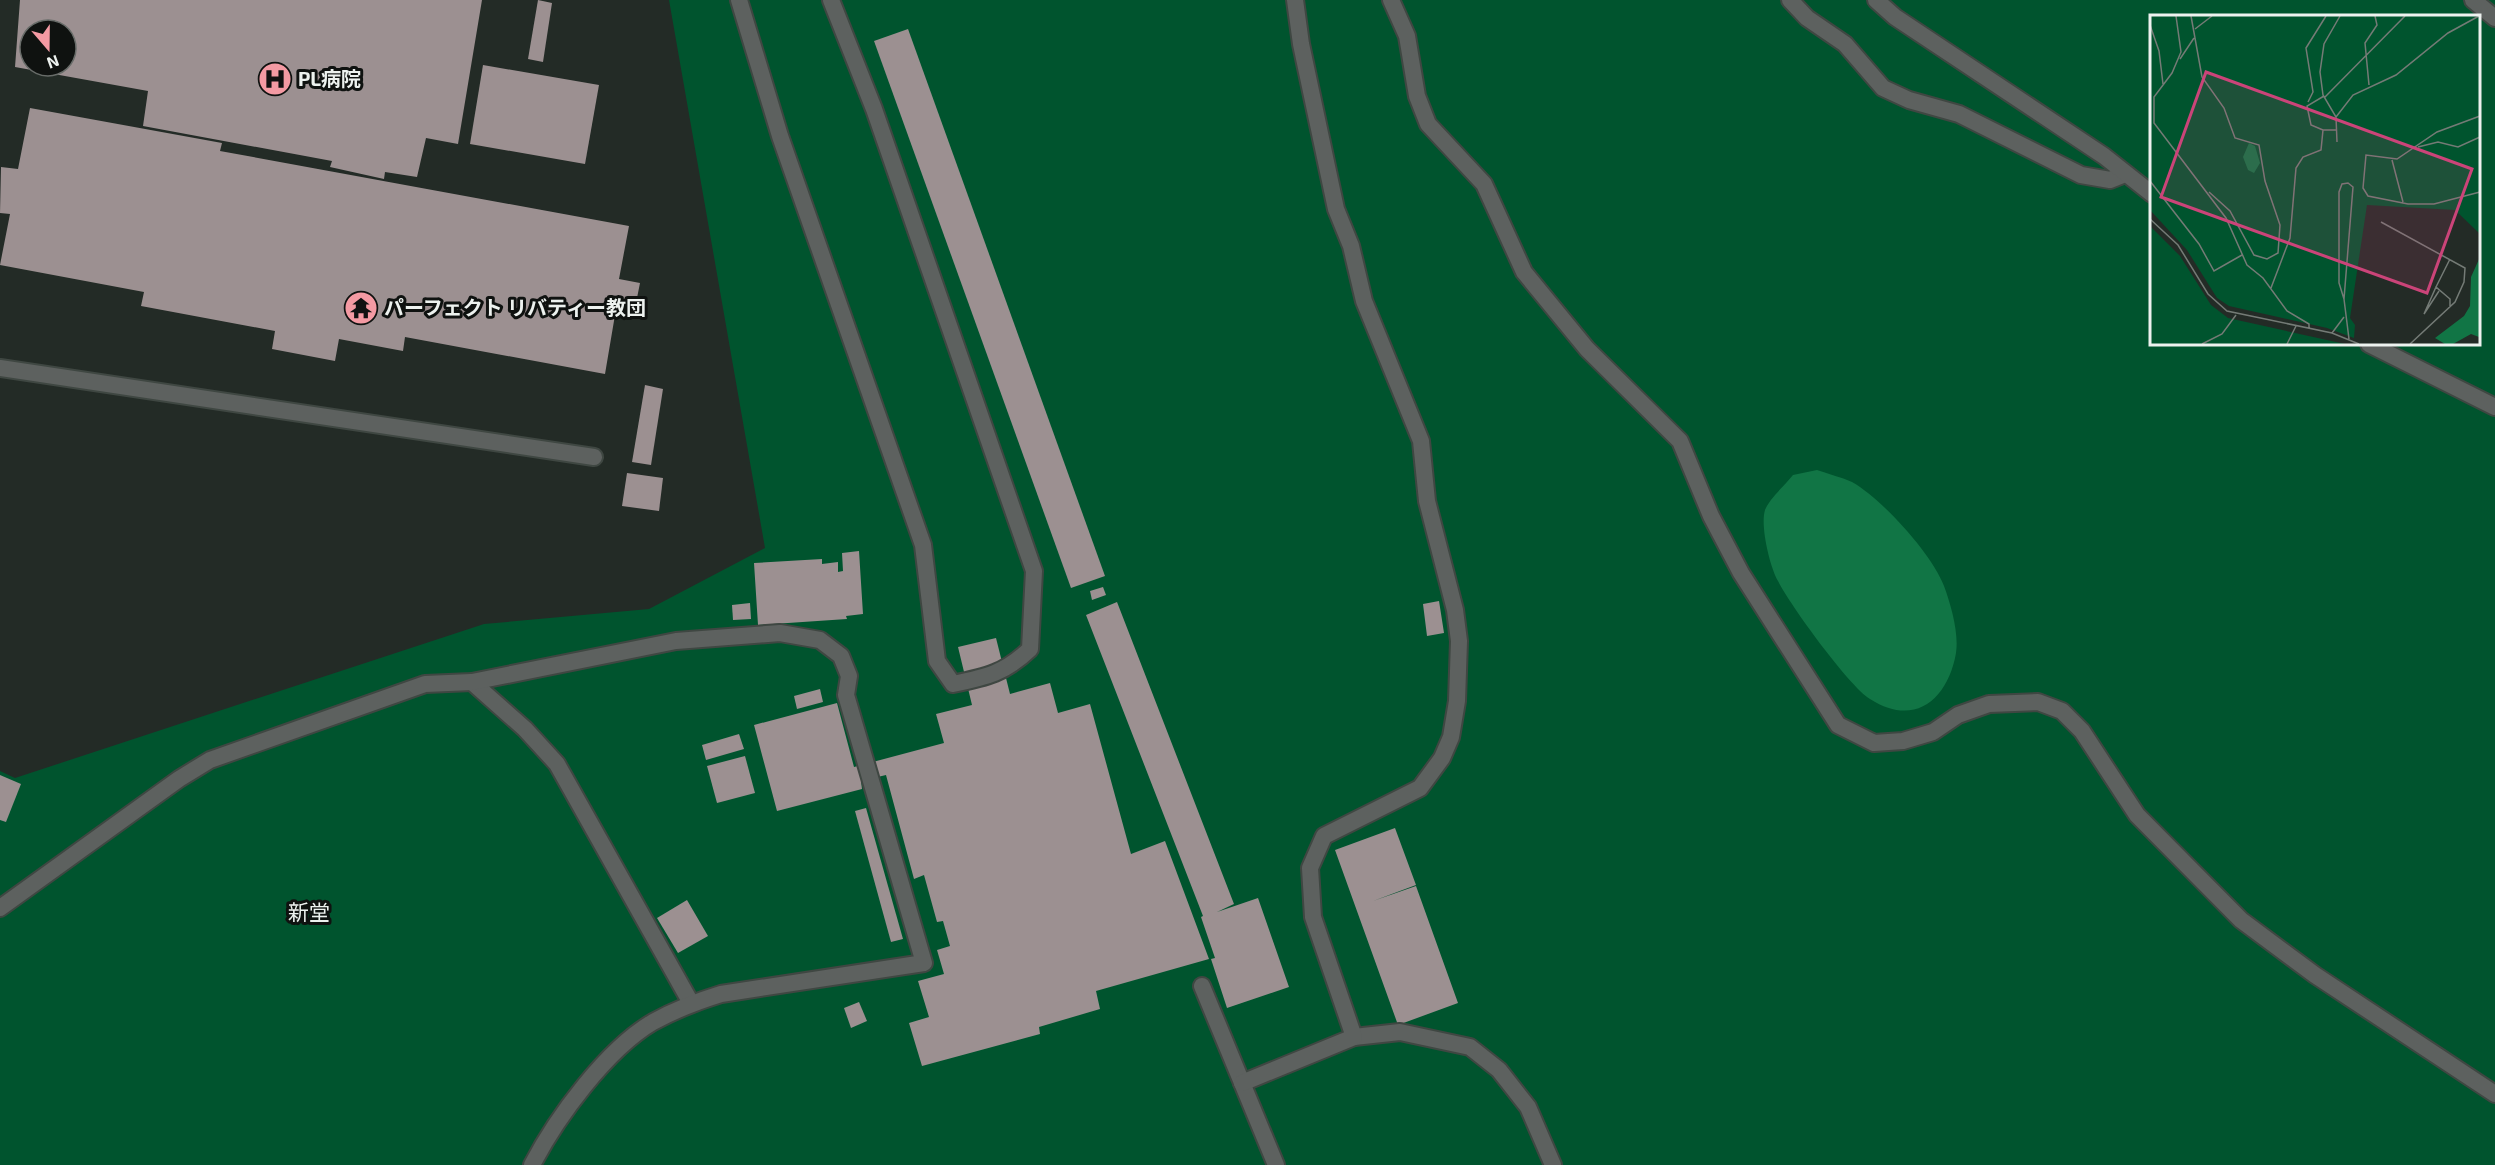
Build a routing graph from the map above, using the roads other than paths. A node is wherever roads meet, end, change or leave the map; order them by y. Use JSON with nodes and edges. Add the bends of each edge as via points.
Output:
{"nodes":[{"id":1,"x":739,"y":0,"type":"edge"},
{"id":2,"x":831,"y":0,"type":"edge"},
{"id":3,"x":1295,"y":0,"type":"edge"},
{"id":4,"x":1391,"y":0,"type":"edge"},
{"id":5,"x":1790,"y":0,"type":"edge"},
{"id":6,"x":1876,"y":0,"type":"edge"},
{"id":7,"x":2473,"y":0,"type":"edge"},
{"id":8,"x":2495,"y":18,"type":"edge"},
{"id":9,"x":2126,"y":174,"type":"junction"},
{"id":10,"x":2150,"y":193,"type":"edge"},
{"id":11,"x":2371,"y":345,"type":"edge"},
{"id":12,"x":0,"y":368,"type":"edge"},
{"id":13,"x":2495,"y":408,"type":"edge"},
{"id":14,"x":594,"y":457,"type":"dead end"},
{"id":15,"x":472,"y":682,"type":"junction"},
{"id":16,"x":0,"y":908,"type":"edge"},
{"id":17,"x":1202,"y":986,"type":"dead end"},
{"id":18,"x":691,"y":1004,"type":"junction"},
{"id":19,"x":1354,"y":1037,"type":"junction"},
{"id":20,"x":1242,"y":1083,"type":"junction"},
{"id":21,"x":2495,"y":1094,"type":"edge"},
{"id":22,"x":532,"y":1165,"type":"edge"},
{"id":23,"x":1276,"y":1165,"type":"edge"},
{"id":24,"x":1553,"y":1165,"type":"edge"}],
"edges":[{"from":1,"to":2,"type":"lane","via":[[780,136],[923,545],[937,661],[953,684],[987,677],[1012,666],[1030,649],[1034,571],[874,109]]},
{"from":3,"to":19,"type":"lane","via":[[1336,209],[1352,246],[1367,310],[1421,441],[1427,501],[1460,641],[1457,701],[1451,737],[1442,758],[1420,789],[1324,836],[1310,867],[1313,917]]},
{"from":4,"to":21,"type":"lane","via":[[1407,36],[1417,96],[1428,124],[1484,184],[1524,272],[1587,349],[1680,441],[1711,516],[1741,573],[1838,725],[1874,743],[1903,741],[1933,732],[1958,715],[1989,704],[2038,702],[2062,711],[2082,731],[2137,815],[2241,920],[2315,975]]},
{"from":5,"to":9,"type":"lane","via":[[1807,18],[1845,44],[1883,88],[1959,114],[2081,175],[2110,180]]},
{"from":6,"to":9,"type":"lane","via":[[1895,17]]},
{"from":7,"to":8,"type":"lane"},
{"from":9,"to":10,"type":"lane"},
{"from":11,"to":13,"type":"lane"},
{"from":12,"to":14,"type":"lane"},
{"from":15,"to":16,"type":"lane","via":[[425,684],[210,760]]},
{"from":15,"to":18,"type":"lane","via":[[557,764]]},
{"from":15,"to":18,"type":"lane","via":[[676,641],[780,633],[820,640],[841,656],[849,676],[846,695],[924,963],[721,994]]},
{"from":17,"to":20,"type":"lane"},
{"from":18,"to":22,"type":"lane","via":[[652,1023],[608,1059],[574,1101]]},
{"from":19,"to":20,"type":"lane"},
{"from":19,"to":24,"type":"lane","via":[[1400,1032],[1470,1047],[1499,1070],[1528,1107]]},
{"from":20,"to":23,"type":"lane"}]}
